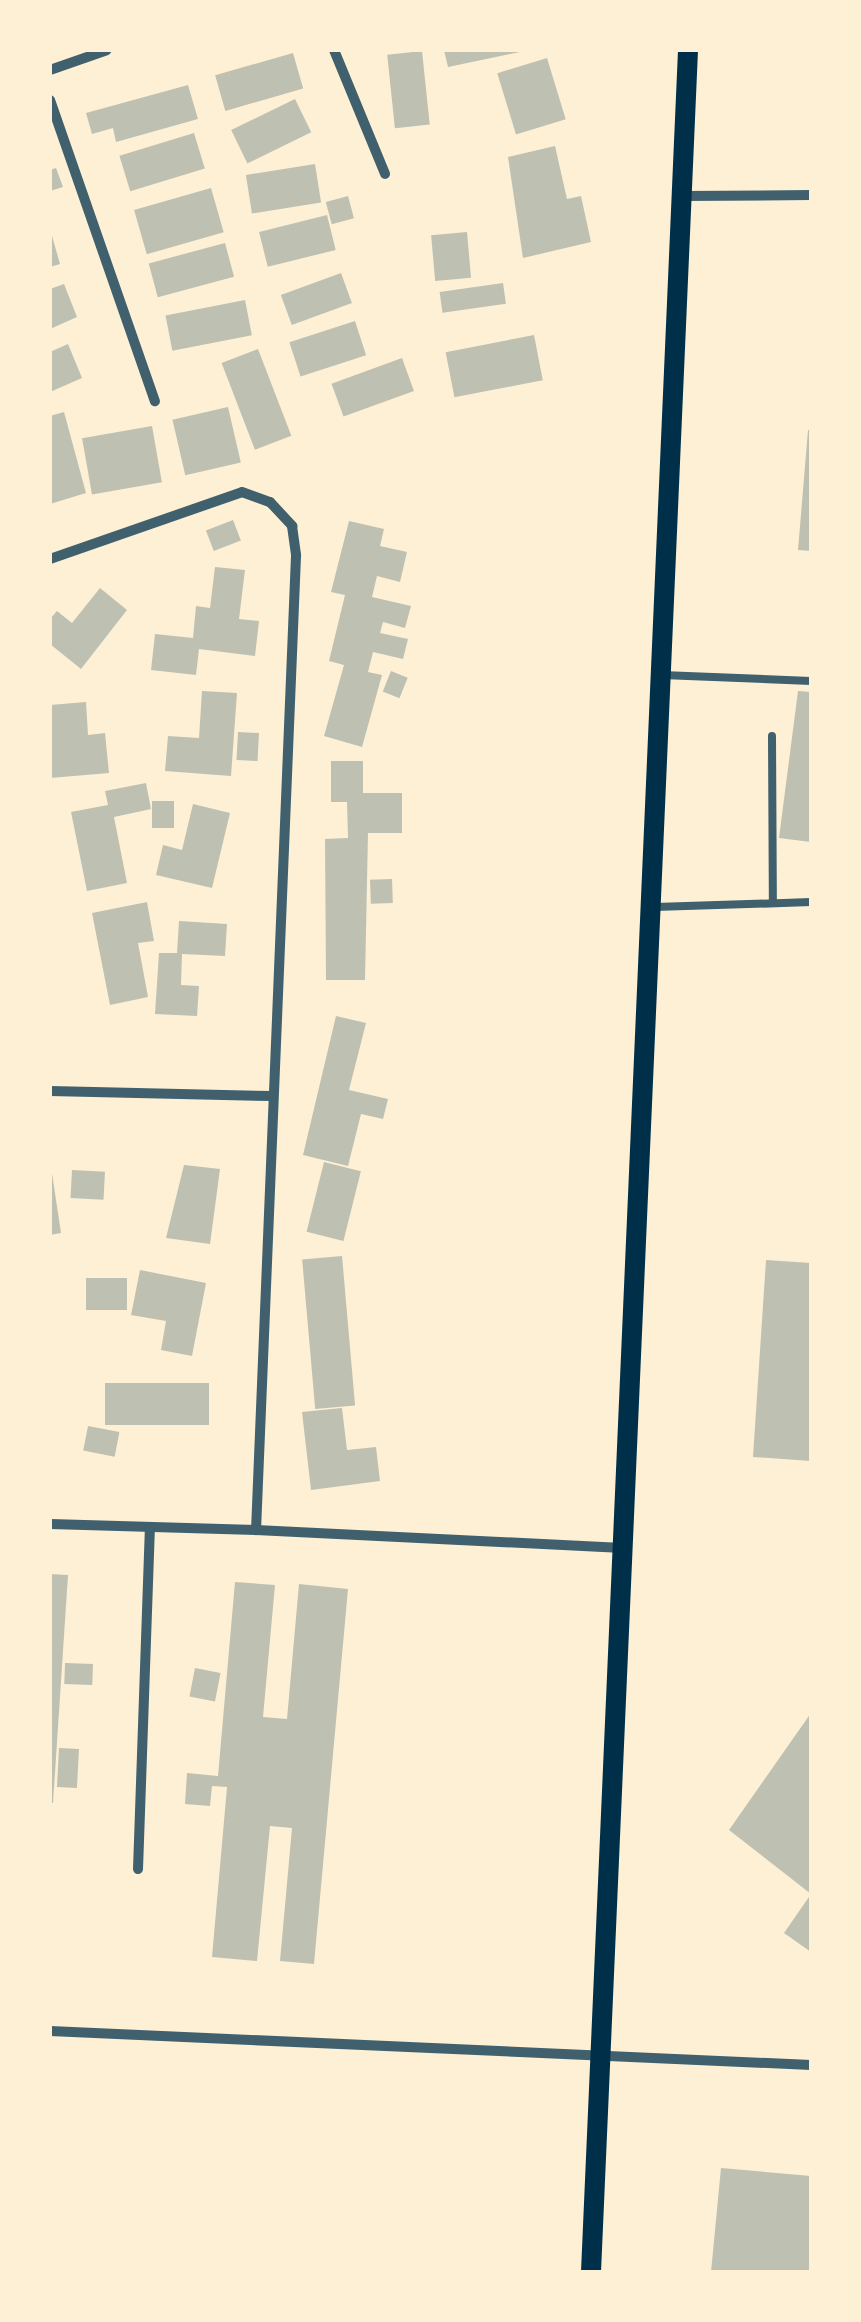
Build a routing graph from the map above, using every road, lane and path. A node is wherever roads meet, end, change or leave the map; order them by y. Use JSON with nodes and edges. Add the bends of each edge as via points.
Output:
{"nodes":[{"id":1,"x":107,"y":50,"type":"edge"},
{"id":2,"x":334,"y":50,"type":"edge"},
{"id":3,"x":688,"y":50,"type":"edge"},
{"id":4,"x":50,"y":52,"type":"edge"},
{"id":5,"x":52,"y":69,"type":"edge"},
{"id":6,"x":50,"y":100,"type":"edge"},
{"id":7,"x":385,"y":174,"type":"dead end"},
{"id":8,"x":811,"y":195,"type":"edge"},
{"id":9,"x":683,"y":196,"type":"junction"},
{"id":10,"x":155,"y":401,"type":"dead end"},
{"id":11,"x":50,"y":560,"type":"edge"},
{"id":12,"x":662,"y":676,"type":"junction"},
{"id":13,"x":811,"y":681,"type":"edge"},
{"id":14,"x":772,"y":736,"type":"dead end"},
{"id":15,"x":811,"y":902,"type":"edge"},
{"id":16,"x":773,"y":903,"type":"junction"},
{"id":17,"x":655,"y":907,"type":"junction"},
{"id":18,"x":50,"y":1091,"type":"edge"},
{"id":19,"x":272,"y":1096,"type":"junction"},
{"id":20,"x":50,"y":1524,"type":"edge"},
{"id":21,"x":150,"y":1527,"type":"junction"},
{"id":22,"x":256,"y":1530,"type":"junction"},
{"id":23,"x":618,"y":1548,"type":"junction"},
{"id":24,"x":138,"y":1868,"type":"dead end"},
{"id":25,"x":50,"y":2031,"type":"edge"},
{"id":26,"x":599,"y":2056,"type":"junction"},
{"id":27,"x":811,"y":2065,"type":"edge"},
{"id":28,"x":591,"y":2272,"type":"edge"}],
"edges":[{"from":1,"to":5,"type":"street"},
{"from":2,"to":7,"type":"street"},
{"from":3,"to":9,"type":"main road"},
{"from":4,"to":5,"type":"street"},
{"from":6,"to":10,"type":"street"},
{"from":8,"to":9,"type":"street"},
{"from":9,"to":12,"type":"main road"},
{"from":11,"to":19,"type":"street","via":[[242,492],[270,502],[292,526],[296,556]]},
{"from":12,"to":13,"type":"lane"},
{"from":12,"to":17,"type":"main road"},
{"from":14,"to":16,"type":"lane"},
{"from":15,"to":16,"type":"lane"},
{"from":16,"to":17,"type":"lane"},
{"from":17,"to":23,"type":"main road"},
{"from":18,"to":19,"type":"street"},
{"from":19,"to":22,"type":"street"},
{"from":20,"to":21,"type":"street"},
{"from":21,"to":22,"type":"street"},
{"from":21,"to":24,"type":"street"},
{"from":22,"to":23,"type":"street"},
{"from":23,"to":26,"type":"main road"},
{"from":25,"to":26,"type":"street"},
{"from":26,"to":27,"type":"street"},
{"from":26,"to":28,"type":"main road"}]}
